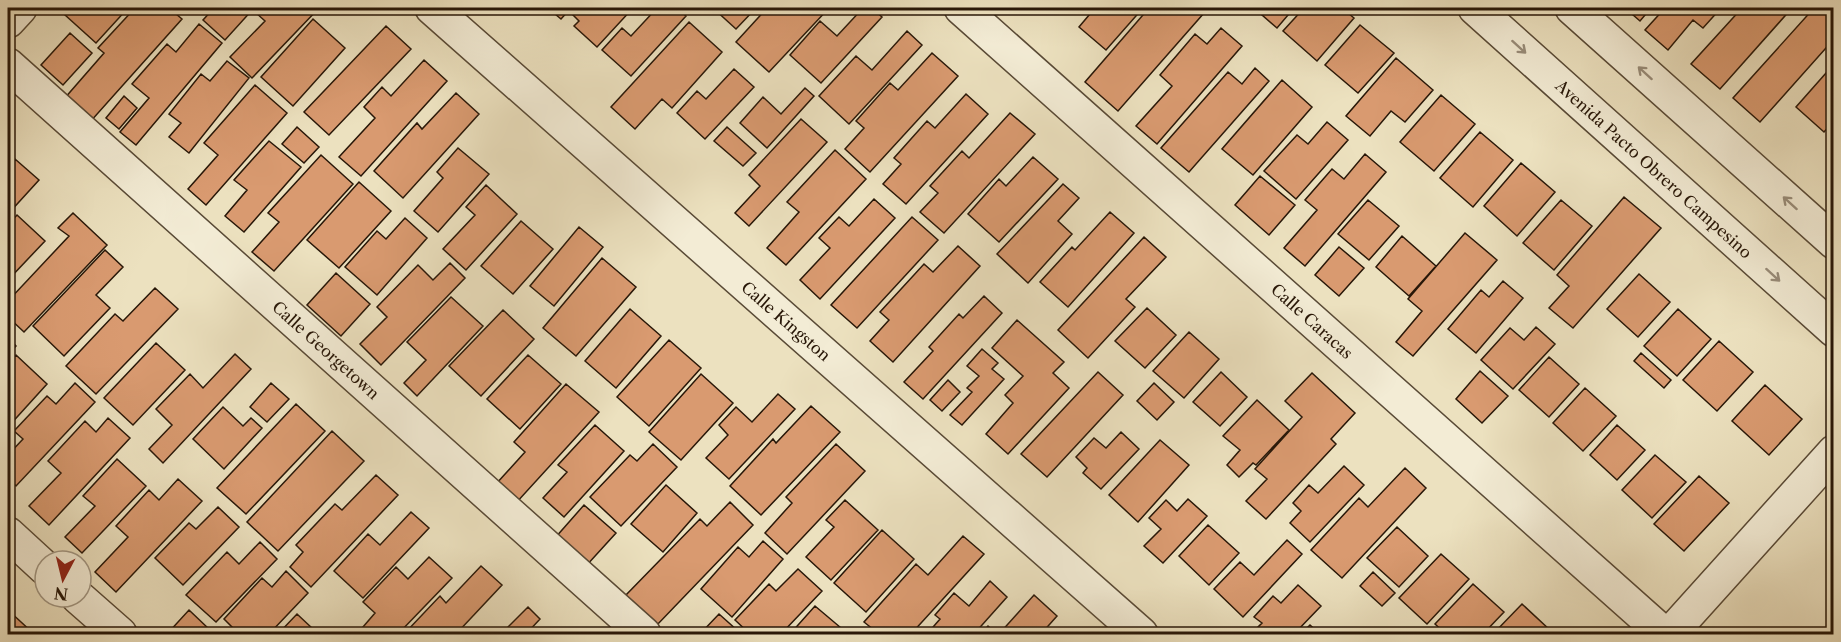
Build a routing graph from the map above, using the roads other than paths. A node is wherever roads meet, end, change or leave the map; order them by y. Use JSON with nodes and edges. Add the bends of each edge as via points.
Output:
{"nodes":[{"id":1,"x":20,"y":8,"type":"edge"},
{"id":2,"x":432,"y":8,"type":"edge"},
{"id":3,"x":961,"y":8,"type":"edge"},
{"id":4,"x":1475,"y":8,"type":"edge"},
{"id":5,"x":1572,"y":8,"type":"edge"},
{"id":6,"x":8,"y":21,"type":"edge"},
{"id":7,"x":8,"y":65,"type":"edge"},
{"id":8,"x":1833,"y":242,"type":"edge"},
{"id":9,"x":1833,"y":330,"type":"edge"},
{"id":10,"x":1833,"y":452,"type":"edge"},
{"id":11,"x":8,"y":534,"type":"edge"},
{"id":12,"x":33,"y":557,"type":"edge"},
{"id":13,"x":92,"y":609,"type":"edge"},
{"id":14,"x":120,"y":634,"type":"edge"},
{"id":15,"x":644,"y":634,"type":"edge"},
{"id":16,"x":1141,"y":634,"type":"edge"},
{"id":17,"x":1664,"y":634,"type":"edge"},
{"id":18,"x":1670,"y":634,"type":"edge"}],
"edges":[{"from":1,"to":6,"type":"street"},
{"from":2,"to":16,"type":"street","name":"Calle Kingston"},
{"from":3,"to":17,"type":"street","name":"Calle Caracas"},
{"from":4,"to":9,"type":"street","name":"Avenida Pacto Obrero Campesino","one_way":true},
{"from":8,"to":5,"type":"street","one_way":true},
{"from":7,"to":15,"type":"street","name":"Calle Georgetown"},
{"from":10,"to":18,"type":"street"},
{"from":11,"to":12,"type":"street"},
{"from":13,"to":14,"type":"street"}]}
